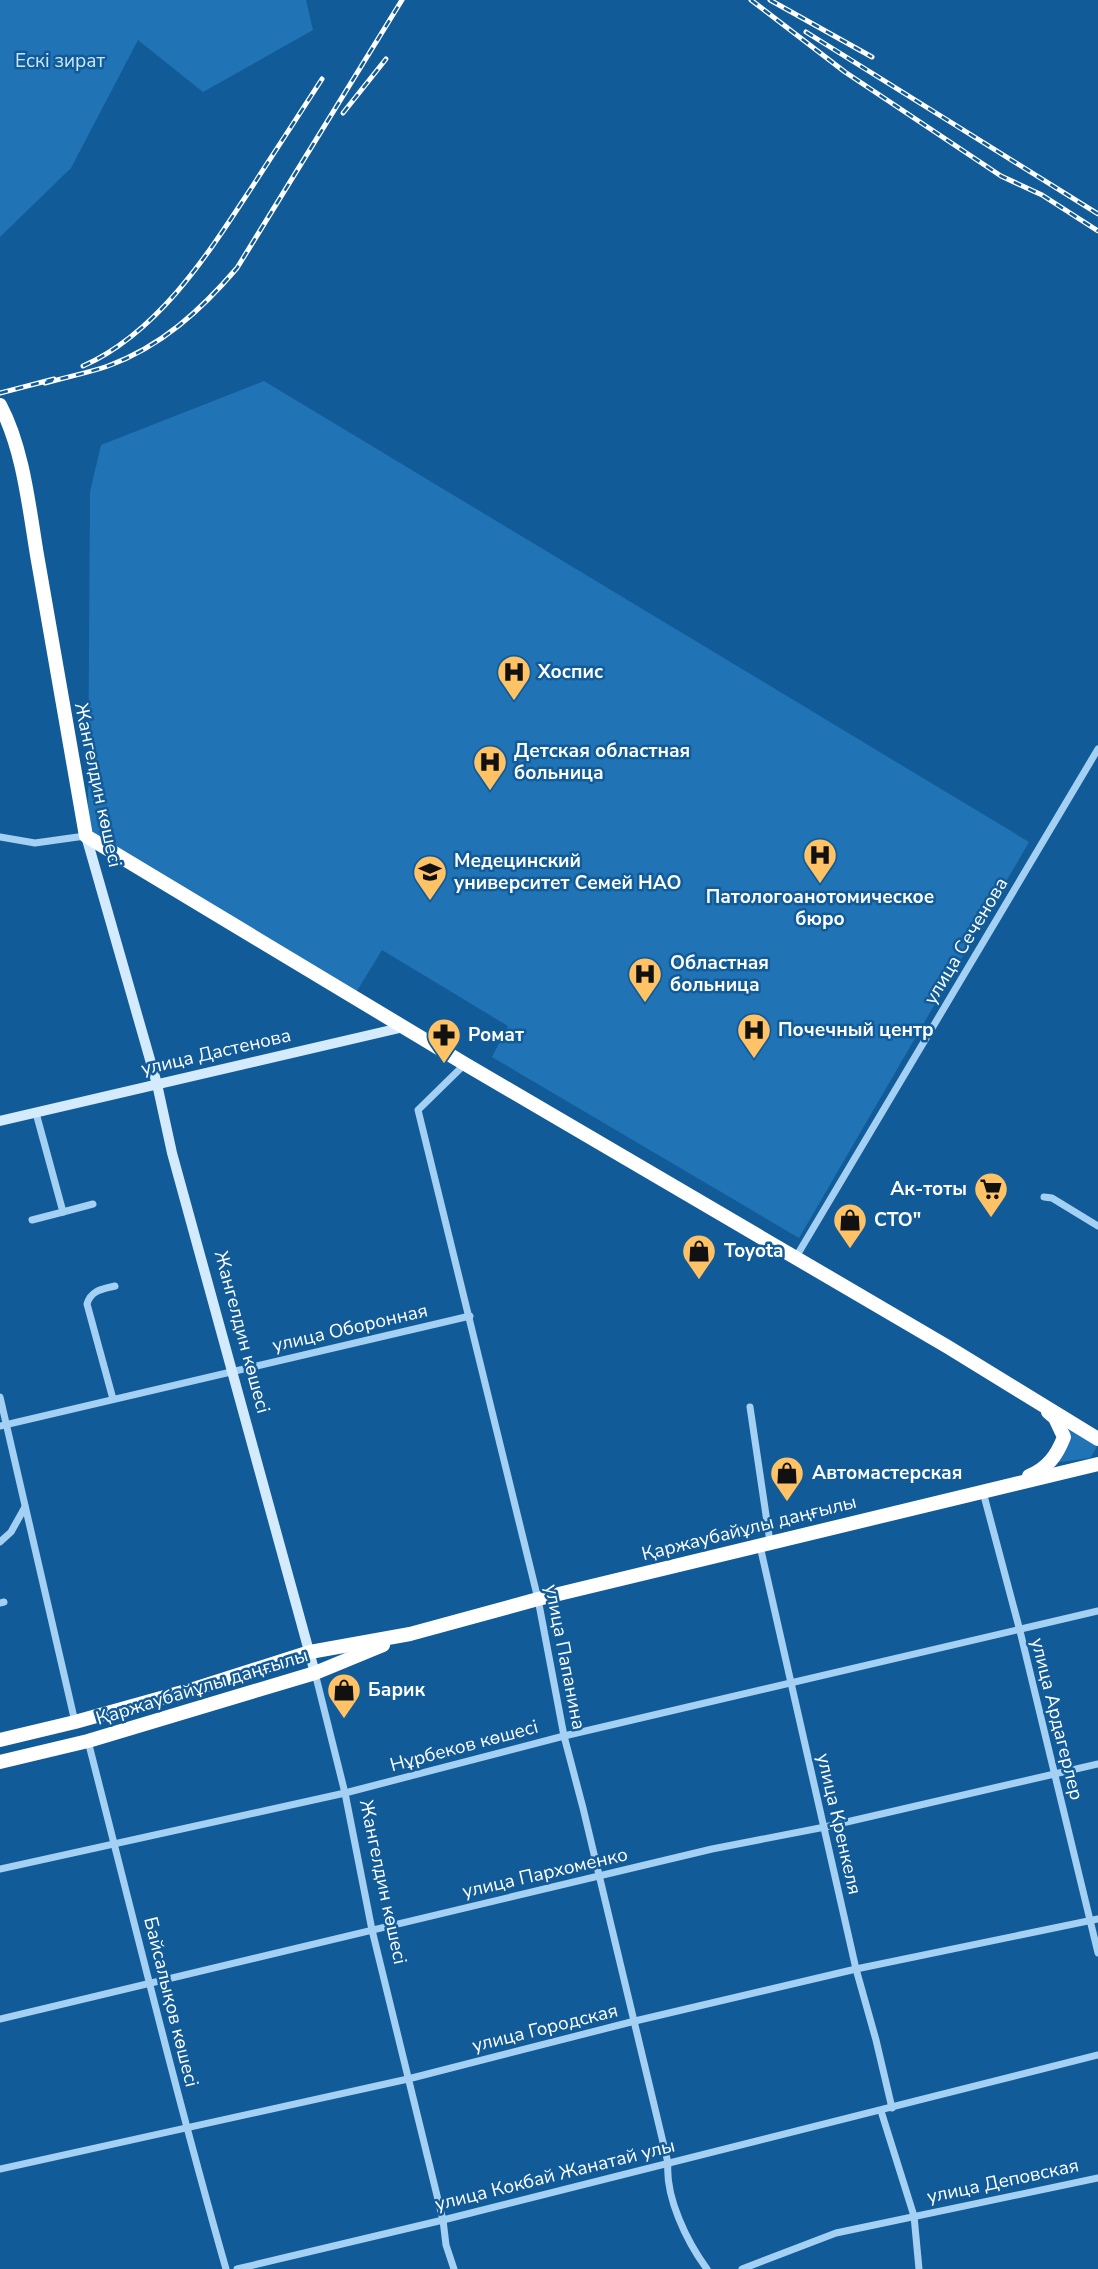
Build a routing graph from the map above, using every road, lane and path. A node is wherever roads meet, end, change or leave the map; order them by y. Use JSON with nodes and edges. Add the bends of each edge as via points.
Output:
{"nodes":[{"id":1,"x":0,"y":405,"type":"edge"},
{"id":2,"x":1098,"y":749,"type":"edge"},
{"id":3,"x":86,"y":836,"type":"junction"},
{"id":4,"x":0,"y":837,"type":"edge"},
{"id":5,"x":404,"y":1027,"type":"junction"},
{"id":6,"x":466,"y":1064,"type":"junction"},
{"id":7,"x":157,"y":1084,"type":"junction"},
{"id":8,"x":36,"y":1113,"type":"junction"},
{"id":9,"x":0,"y":1121,"type":"edge"},
{"id":10,"x":1044,"y":1197,"type":"dead end"},
{"id":11,"x":93,"y":1204,"type":"dead end"},
{"id":12,"x":62,"y":1212,"type":"junction"},
{"id":13,"x":32,"y":1220,"type":"dead end"},
{"id":14,"x":1098,"y":1226,"type":"edge"},
{"id":15,"x":796,"y":1256,"type":"junction"},
{"id":16,"x":115,"y":1286,"type":"dead end"},
{"id":17,"x":470,"y":1316,"type":"junction"},
{"id":18,"x":233,"y":1371,"type":"junction"},
{"id":19,"x":1025,"y":1394,"type":"junction"},
{"id":20,"x":0,"y":1397,"type":"edge"},
{"id":21,"x":113,"y":1399,"type":"junction"},
{"id":22,"x":750,"y":1407,"type":"dead end"},
{"id":23,"x":3,"y":1426,"type":"edge"},
{"id":24,"x":1096,"y":1437,"type":"edge"},
{"id":25,"x":1098,"y":1464,"type":"edge"},
{"id":26,"x":1000,"y":1488,"type":"junction"},
{"id":27,"x":983,"y":1492,"type":"junction"},
{"id":28,"x":26,"y":1506,"type":"junction"},
{"id":29,"x":0,"y":1542,"type":"edge"},
{"id":30,"x":765,"y":1544,"type":"junction"},
{"id":31,"x":538,"y":1599,"type":"junction"},
{"id":32,"x":1098,"y":1611,"type":"edge"},
{"id":33,"x":1020,"y":1631,"type":"junction"},
{"id":34,"x":410,"y":1634,"type":"junction"},
{"id":35,"x":310,"y":1652,"type":"junction"},
{"id":36,"x":315,"y":1674,"type":"junction"},
{"id":37,"x":789,"y":1682,"type":"junction"},
{"id":38,"x":75,"y":1722,"type":"junction"},
{"id":39,"x":564,"y":1736,"type":"junction"},
{"id":40,"x":0,"y":1740,"type":"edge"},
{"id":41,"x":88,"y":1741,"type":"junction"},
{"id":42,"x":0,"y":1762,"type":"edge"},
{"id":43,"x":1098,"y":1764,"type":"edge"},
{"id":44,"x":1054,"y":1774,"type":"junction"},
{"id":45,"x":345,"y":1793,"type":"junction"},
{"id":46,"x":825,"y":1827,"type":"junction"},
{"id":47,"x":114,"y":1842,"type":"junction"},
{"id":48,"x":0,"y":1869,"type":"edge"},
{"id":49,"x":598,"y":1877,"type":"junction"},
{"id":50,"x":1094,"y":1920,"type":"edge"},
{"id":51,"x":373,"y":1930,"type":"junction"},
{"id":52,"x":1098,"y":1953,"type":"edge"},
{"id":53,"x":856,"y":1969,"type":"junction"},
{"id":54,"x":151,"y":1982,"type":"junction"},
{"id":55,"x":0,"y":2018,"type":"edge"},
{"id":56,"x":635,"y":2021,"type":"junction"},
{"id":57,"x":1098,"y":2055,"type":"edge"},
{"id":58,"x":408,"y":2079,"type":"junction"},
{"id":59,"x":892,"y":2108,"type":"junction"},
{"id":60,"x":881,"y":2111,"type":"junction"},
{"id":61,"x":186,"y":2128,"type":"junction"},
{"id":62,"x":667,"y":2164,"type":"junction"},
{"id":63,"x":0,"y":2169,"type":"edge"},
{"id":64,"x":1098,"y":2178,"type":"edge"},
{"id":65,"x":914,"y":2216,"type":"junction"},
{"id":66,"x":443,"y":2220,"type":"junction"},
{"id":67,"x":226,"y":2269,"type":"edge"},
{"id":68,"x":237,"y":2269,"type":"edge"},
{"id":69,"x":454,"y":2269,"type":"edge"},
{"id":70,"x":707,"y":2269,"type":"edge"},
{"id":71,"x":742,"y":2269,"type":"edge"},
{"id":72,"x":919,"y":2269,"type":"edge"}],
"edges":[{"from":1,"to":3,"type":"highway","name":"Жангелдин көшесі","via":[[10,423],[27,496]]},
{"from":2,"to":15,"type":"street","name":"улица Сеченова"},
{"from":3,"to":4,"type":"street","via":[[35,842]]},
{"from":3,"to":5,"type":"highway"},
{"from":3,"to":7,"type":"street","name":"Жангелдин көшесі"},
{"from":5,"to":6,"type":"highway"},
{"from":5,"to":7,"type":"street","name":"улица Дастенова"},
{"from":6,"to":15,"type":"highway"},
{"from":6,"to":17,"type":"street","name":"улица Папанина","via":[[418,1110]]},
{"from":7,"to":8,"type":"street","name":"улица Дастенова"},
{"from":7,"to":18,"type":"street","name":"Жангелдин көшесі"},
{"from":8,"to":9,"type":"street","name":"улица Дастенова"},
{"from":8,"to":12,"type":"street"},
{"from":10,"to":14,"type":"street"},
{"from":11,"to":12,"type":"street"},
{"from":12,"to":13,"type":"street"},
{"from":15,"to":19,"type":"highway"},
{"from":16,"to":21,"type":"street","via":[[96,1291],[87,1304]]},
{"from":17,"to":18,"type":"street","name":"улица Оборонная"},
{"from":17,"to":31,"type":"street","name":"улица Папанина"},
{"from":18,"to":21,"type":"street","name":"улица Оборонная"},
{"from":18,"to":35,"type":"street","name":"Жангелдин көшесі"},
{"from":19,"to":24,"type":"highway"},
{"from":19,"to":26,"type":"highway","via":[[1055,1418],[1063,1437],[1056,1456],[1037,1472]]},
{"from":20,"to":23,"type":"street"},
{"from":21,"to":23,"type":"street","name":"улица Оборонная"},
{"from":22,"to":30,"type":"street","name":"улица Кренкеля"},
{"from":23,"to":28,"type":"street"},
{"from":25,"to":26,"type":"highway","name":"Қаржаубайұлы даңғылы"},
{"from":26,"to":27,"type":"highway","name":"Қаржаубайұлы даңғылы"},
{"from":27,"to":30,"type":"highway","name":"Қаржаубайұлы даңғылы"},
{"from":27,"to":33,"type":"street","name":"улица Ардагерлер"},
{"from":28,"to":29,"type":"street"},
{"from":28,"to":38,"type":"street"},
{"from":30,"to":31,"type":"highway","name":"Қаржаубайұлы даңғылы"},
{"from":30,"to":37,"type":"street","name":"улица Кренкеля"},
{"from":31,"to":34,"type":"highway","name":"Қаржаубайұлы даңғылы"},
{"from":31,"to":39,"type":"street","name":"улица Папанина"},
{"from":32,"to":33,"type":"street","name":"Нұрбеков көшесі"},
{"from":33,"to":37,"type":"street","name":"Нұрбеков көшесі"},
{"from":33,"to":44,"type":"street","name":"улица Ардагерлер"},
{"from":34,"to":35,"type":"highway","name":"Қаржаубайұлы даңғылы"},
{"from":34,"to":36,"type":"highway","name":"Қаржаубайұлы даңғылы"},
{"from":35,"to":36,"type":"street","name":"Жангелдин көшесі"},
{"from":35,"to":38,"type":"highway","name":"Қаржаубайұлы даңғылы"},
{"from":36,"to":41,"type":"highway","name":"Қаржаубайұлы даңғылы"},
{"from":36,"to":45,"type":"street","name":"Жангелдин көшесі"},
{"from":37,"to":39,"type":"street","name":"Нұрбеков көшесі"},
{"from":37,"to":46,"type":"street","name":"улица Кренкеля"},
{"from":38,"to":40,"type":"highway","name":"Қаржаубайұлы даңғылы"},
{"from":39,"to":45,"type":"street","name":"Нұрбеков көшесі"},
{"from":39,"to":49,"type":"street","name":"улица Папанина"},
{"from":41,"to":42,"type":"highway","name":"Қаржаубайұлы даңғылы"},
{"from":41,"to":47,"type":"street","name":"Байсалықов көшесі"},
{"from":43,"to":44,"type":"street","name":"улица Пархоменко"},
{"from":44,"to":46,"type":"street","name":"улица Пархоменко"},
{"from":44,"to":50,"type":"street","name":"улица Ардагерлер"},
{"from":45,"to":47,"type":"street","name":"Нұрбеков көшесі"},
{"from":45,"to":51,"type":"street","name":"Жангелдин көшесі"},
{"from":46,"to":49,"type":"street","name":"улица Пархоменко"},
{"from":46,"to":53,"type":"street","name":"улица Кренкеля"},
{"from":47,"to":48,"type":"street","name":"Нұрбеков көшесі"},
{"from":47,"to":54,"type":"street","name":"Байсалықов көшесі"},
{"from":49,"to":51,"type":"street","name":"улица Пархоменко"},
{"from":49,"to":56,"type":"street","name":"улица Папанина"},
{"from":50,"to":52,"type":"street","name":"улица Ардагерлер"},
{"from":50,"to":53,"type":"street","name":"улица Городская"},
{"from":51,"to":54,"type":"street","name":"улица Пархоменко"},
{"from":51,"to":58,"type":"street","name":"Жангелдин көшесі"},
{"from":53,"to":56,"type":"street","name":"улица Городская"},
{"from":53,"to":59,"type":"street","name":"улица Кренкеля"},
{"from":54,"to":55,"type":"street","name":"улица Пархоменко"},
{"from":54,"to":61,"type":"street","name":"Байсалықов көшесі"},
{"from":56,"to":58,"type":"street","name":"улица Городская"},
{"from":56,"to":62,"type":"street","name":"улица Папанина"},
{"from":57,"to":59,"type":"street","name":"улица Кокбай Жанатай улы"},
{"from":58,"to":61,"type":"street","name":"улица Городская"},
{"from":58,"to":66,"type":"street","name":"Жангелдин көшесі"},
{"from":59,"to":60,"type":"street","name":"улица Кокбай Жанатай улы"},
{"from":60,"to":62,"type":"street","name":"улица Кокбай Жанатай улы"},
{"from":60,"to":65,"type":"street","name":"улица Деповская"},
{"from":61,"to":63,"type":"street","name":"улица Городская"},
{"from":61,"to":67,"type":"street","name":"Байсалықов көшесі"},
{"from":62,"to":66,"type":"street","name":"улица Кокбай Жанатай улы"},
{"from":62,"to":70,"type":"street","name":"улица Папанина","via":[[666,2180],[683,2227]]},
{"from":64,"to":65,"type":"street","name":"улица Деповская"},
{"from":65,"to":71,"type":"street","name":"улица Деповская","via":[[836,2233]]},
{"from":65,"to":72,"type":"street","name":"улица Деповская"},
{"from":66,"to":68,"type":"street","name":"улица Кокбай Жанатай улы"},
{"from":66,"to":69,"type":"street","name":"Жангелдин көшесі"}]}
